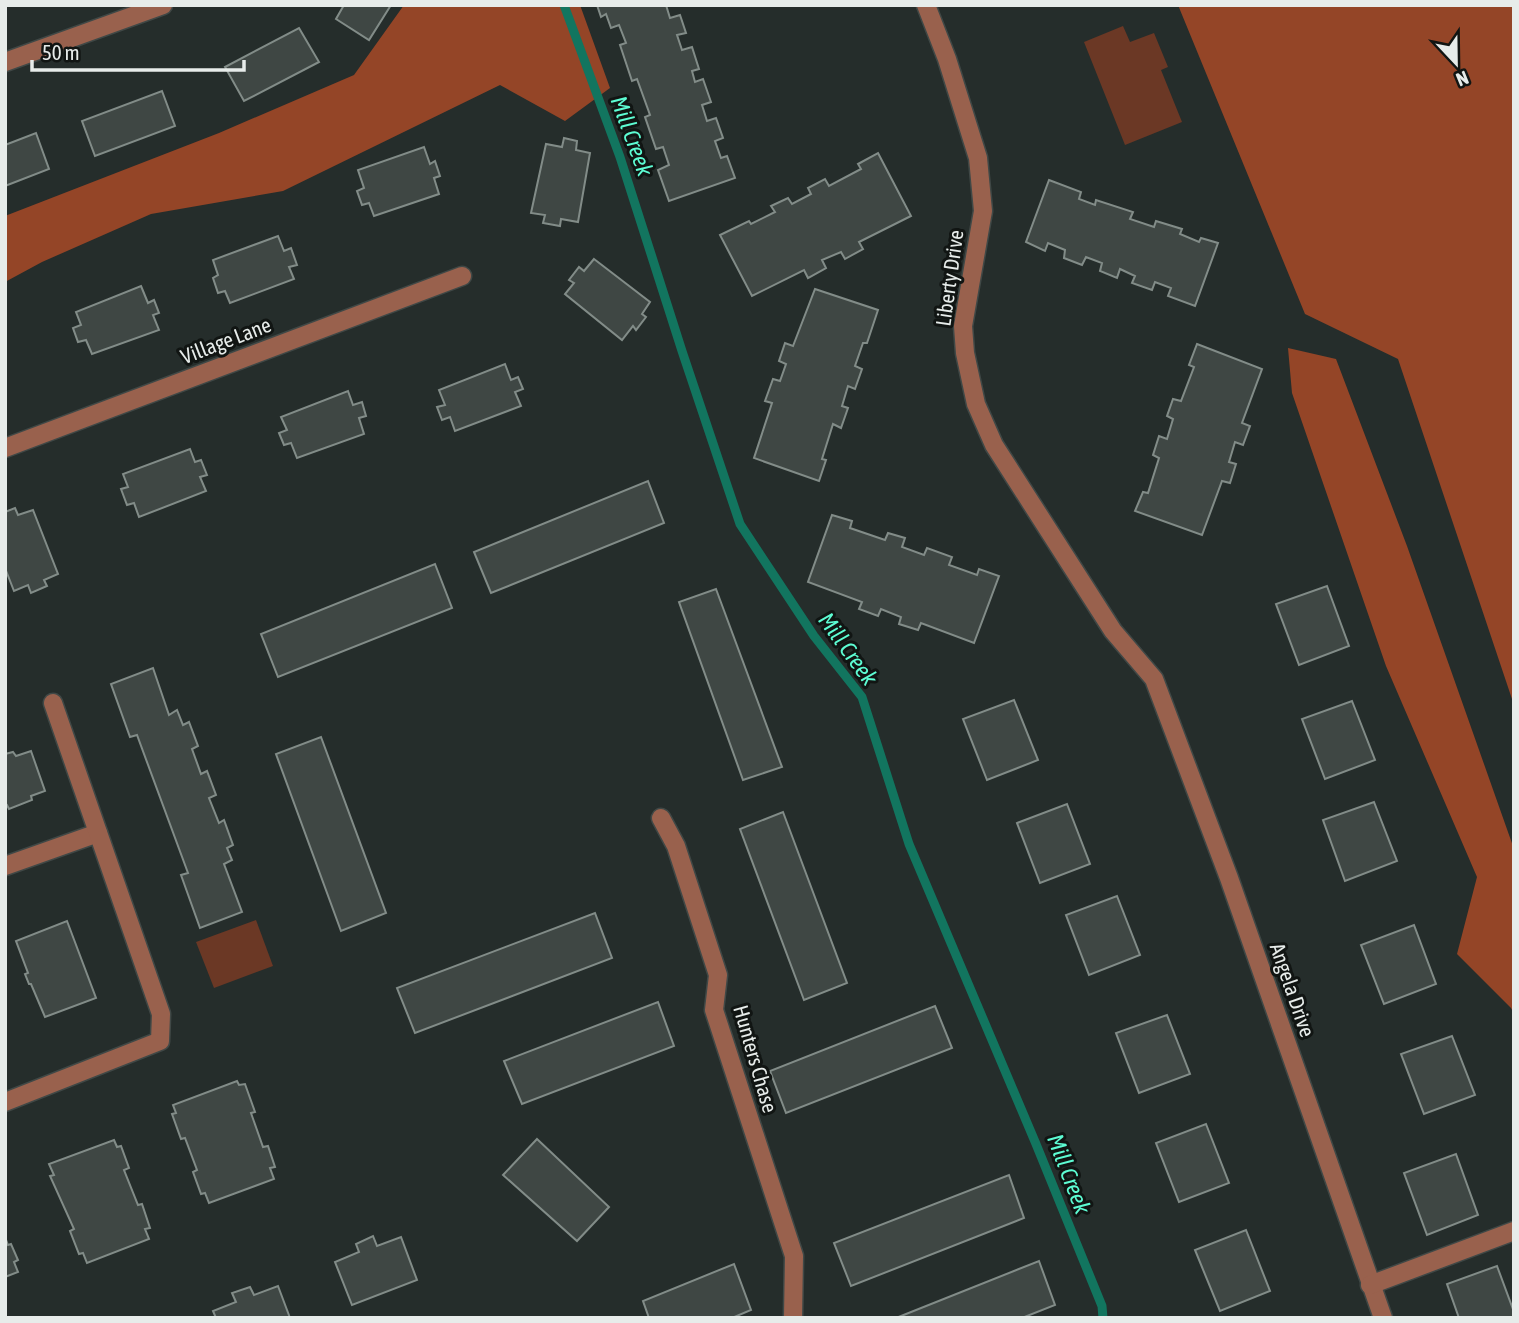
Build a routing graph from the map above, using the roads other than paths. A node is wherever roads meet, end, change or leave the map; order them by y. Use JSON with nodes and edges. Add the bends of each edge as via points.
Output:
{"nodes":[{"id":1,"x":163,"y":5,"type":"edge"},
{"id":2,"x":926,"y":5,"type":"edge"},
{"id":3,"x":5,"y":62,"type":"edge"},
{"id":4,"x":462,"y":276,"type":"dead end"},
{"id":5,"x":5,"y":449,"type":"edge"},
{"id":6,"x":1154,"y":679,"type":"joint"},
{"id":7,"x":53,"y":703,"type":"dead end"},
{"id":8,"x":661,"y":818,"type":"dead end"},
{"id":9,"x":98,"y":833,"type":"junction"},
{"id":10,"x":5,"y":866,"type":"edge"},
{"id":11,"x":5,"y":1102,"type":"edge"},
{"id":12,"x":1514,"y":1231,"type":"edge"},
{"id":13,"x":1370,"y":1285,"type":"junction"},
{"id":14,"x":793,"y":1318,"type":"edge"},
{"id":15,"x":1382,"y":1318,"type":"edge"}],
"edges":[{"from":1,"to":3,"type":"street"},
{"from":2,"to":6,"type":"street","name":"Liberty Drive","via":[[978,158],[983,211],[963,326],[976,404],[994,445],[1113,631]]},
{"from":4,"to":5,"type":"street","name":"Village Lane"},
{"from":6,"to":13,"type":"street","name":"Angela Drive","via":[[1229,878]]},
{"from":7,"to":9,"type":"street"},
{"from":8,"to":14,"type":"street","name":"Hunters Chase","via":[[676,846],[718,975],[714,1010],[794,1256]]},
{"from":9,"to":10,"type":"street"},
{"from":9,"to":11,"type":"street","via":[[161,1014],[160,1041]]},
{"from":12,"to":13,"type":"street"},
{"from":13,"to":15,"type":"street","name":"Angela Drive"}]}
